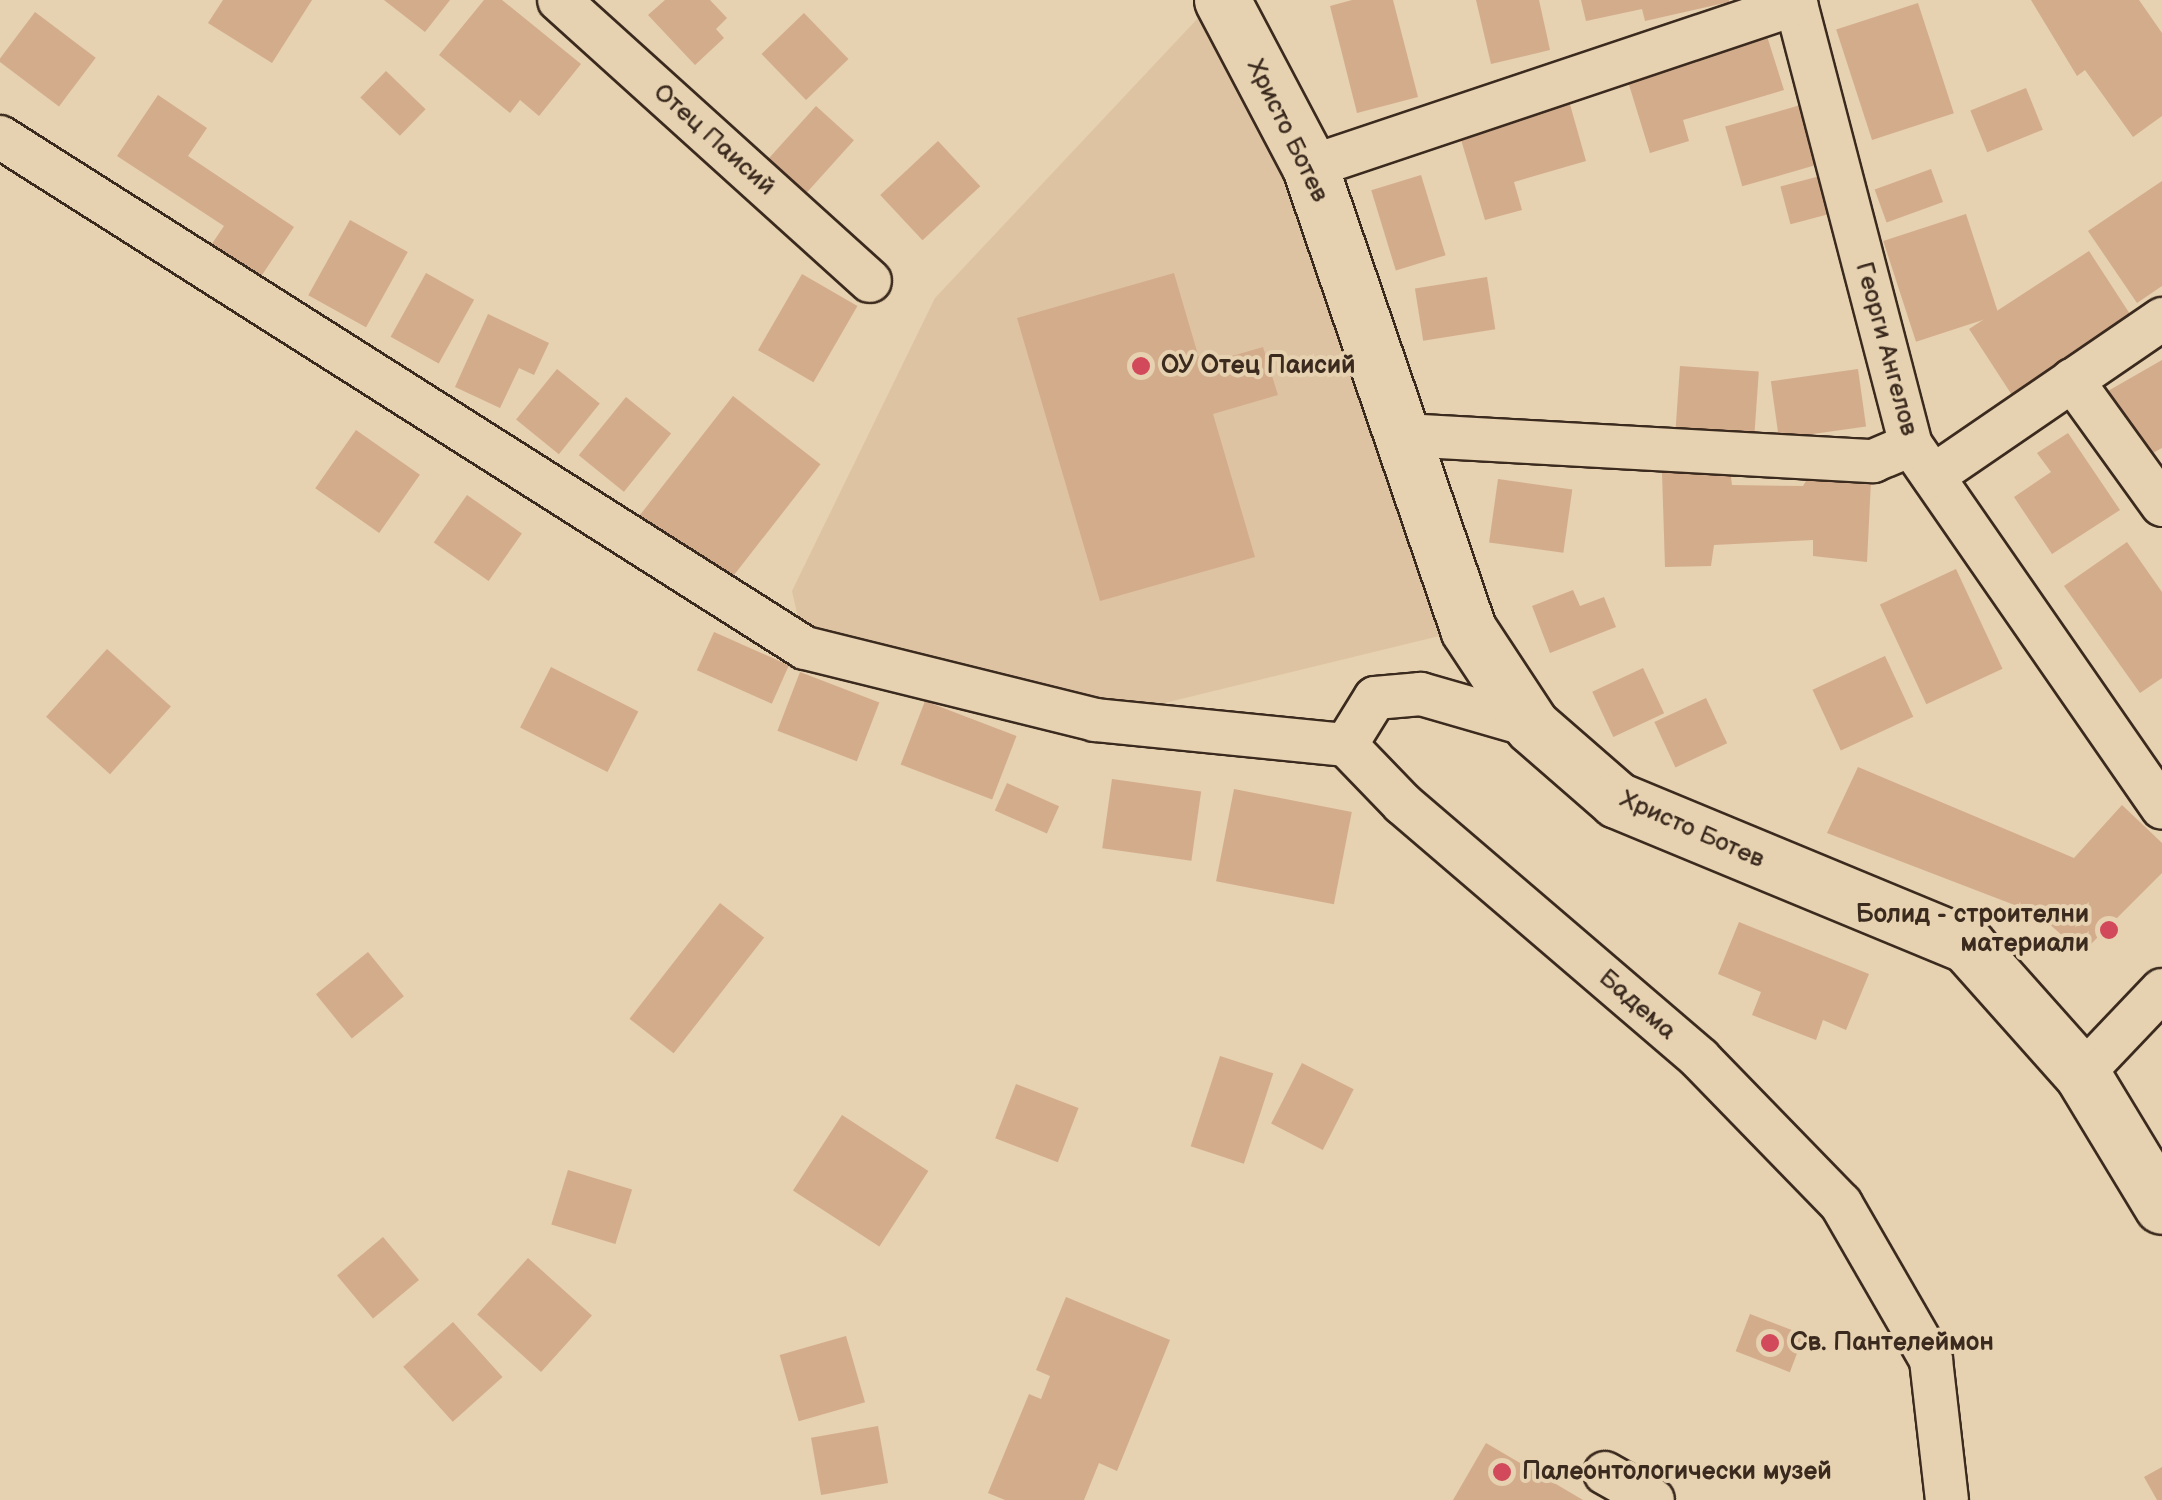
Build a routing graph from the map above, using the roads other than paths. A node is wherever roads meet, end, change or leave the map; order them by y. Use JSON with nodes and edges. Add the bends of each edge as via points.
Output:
{"nodes":[{"id":1,"x":558,"y":0,"type":"edge"},
{"id":2,"x":1222,"y":0,"type":"edge"},
{"id":3,"x":1795,"y":2,"type":"edge"},
{"id":4,"x":0,"y":137,"type":"edge"},
{"id":5,"x":1310,"y":167,"type":"junction"},
{"id":6,"x":870,"y":281,"type":"dead end"},
{"id":7,"x":2162,"y":319,"type":"edge"},
{"id":8,"x":2072,"y":380,"type":"junction"},
{"id":9,"x":1404,"y":435,"type":"junction"},
{"id":10,"x":1922,"y":460,"type":"junction"},
{"id":11,"x":2162,"y":505,"type":"edge"},
{"id":12,"x":1532,"y":726,"type":"junction"},
{"id":13,"x":1346,"y":744,"type":"junction"},
{"id":14,"x":2162,"y":807,"type":"edge"},
{"id":15,"x":2162,"y":990,"type":"edge"},
{"id":16,"x":2082,"y":1074,"type":"junction"},
{"id":17,"x":2162,"y":1206,"type":"edge"},
{"id":18,"x":1605,"y":1473,"type":"dead end"},
{"id":19,"x":1653,"y":1500,"type":"edge"},
{"id":20,"x":1947,"y":1500,"type":"edge"}],
"edges":[{"from":1,"to":6,"type":"street","name":"Отец Паисий"},
{"from":2,"to":5,"type":"main road","name":"Христо Ботев"},
{"from":3,"to":5,"type":"street"},
{"from":3,"to":10,"type":"street","name":"Георги Ангелов"},
{"from":4,"to":13,"type":"street","via":[[805,648],[1095,720]]},
{"from":5,"to":9,"type":"main road","name":"Христо Ботев"},
{"from":7,"to":8,"type":"street"},
{"from":8,"to":10,"type":"street"},
{"from":8,"to":11,"type":"street"},
{"from":9,"to":10,"type":"street"},
{"from":9,"to":12,"type":"main road","name":"Христо Ботев","via":[[1468,629]]},
{"from":10,"to":14,"type":"street","name":"Георги Ангелов"},
{"from":12,"to":13,"type":"street","via":[[1421,694],[1375,698]]},
{"from":12,"to":16,"type":"main road","name":"Христо Ботев","via":[[1617,800],[1968,946]]},
{"from":13,"to":20,"type":"street","name":"Бадема","via":[[1403,804],[1700,1059],[1842,1204],[1931,1360]]},
{"from":15,"to":16,"type":"street"},
{"from":16,"to":17,"type":"main road","name":"Христо Ботев"},
{"from":18,"to":19,"type":"street"}]}
